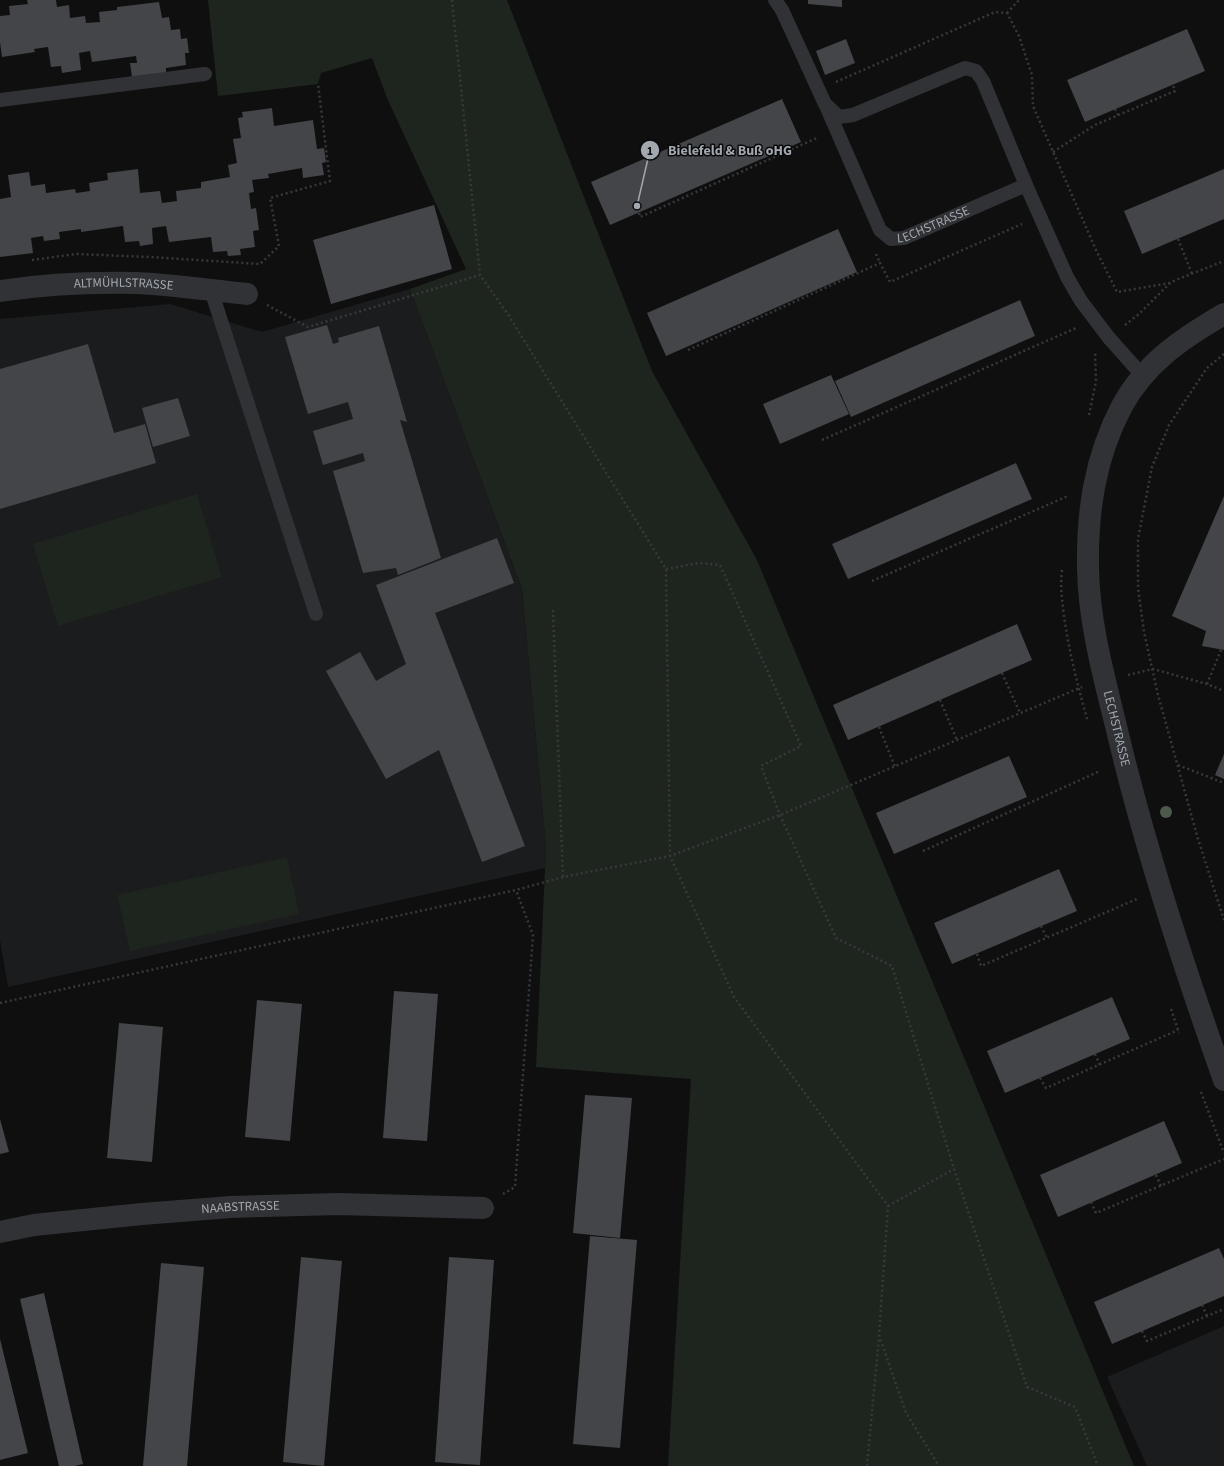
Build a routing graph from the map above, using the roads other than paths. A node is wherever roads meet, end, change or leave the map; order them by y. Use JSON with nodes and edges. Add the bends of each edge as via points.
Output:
{"nodes":[{"id":1,"x":775,"y":0,"type":"edge"},
{"id":2,"x":205,"y":74,"type":"dead end"},
{"id":3,"x":0,"y":100,"type":"edge"},
{"id":4,"x":825,"y":104,"type":"junction"},
{"id":5,"x":1026,"y":186,"type":"junction"},
{"id":6,"x":0,"y":290,"type":"edge"},
{"id":7,"x":211,"y":290,"type":"junction"},
{"id":8,"x":247,"y":294,"type":"road end"},
{"id":9,"x":1224,"y":314,"type":"edge"},
{"id":10,"x":1142,"y":375,"type":"junction"},
{"id":11,"x":316,"y":614,"type":"dead end"},
{"id":12,"x":1224,"y":1080,"type":"edge"},
{"id":13,"x":482,"y":1208,"type":"road end"},
{"id":14,"x":0,"y":1232,"type":"edge"}],
"edges":[{"from":1,"to":4,"type":"lane","name":"LECHSTRASSE"},
{"from":2,"to":3,"type":"lane"},
{"from":4,"to":5,"type":"lane","name":"LECHSTRASSE","via":[[839,117],[853,115],[965,68],[976,71],[983,81]]},
{"from":4,"to":5,"type":"lane","name":"LECHSTRASSE","via":[[880,230],[891,239],[904,238]]},
{"from":5,"to":10,"type":"lane","name":"LECHSTRASSE","via":[[1067,277],[1081,301]]},
{"from":6,"to":7,"type":"street","name":"ALTMÜHLSTRASSE","via":[[93,283]]},
{"from":7,"to":8,"type":"street","name":"ALTMÜHLSTRASSE"},
{"from":7,"to":11,"type":"lane"},
{"from":9,"to":10,"type":"street","name":"LECHSTRASSE","via":[[1188,335],[1164,353]]},
{"from":10,"to":12,"type":"street","name":"LECHSTRASSE","via":[[1123,405],[1098,464],[1089,526],[1088,570],[1092,615],[1105,681],[1142,828]]},
{"from":13,"to":14,"type":"street","name":"NAABSTRASSE","via":[[339,1204],[231,1207],[34,1225]]}]}
